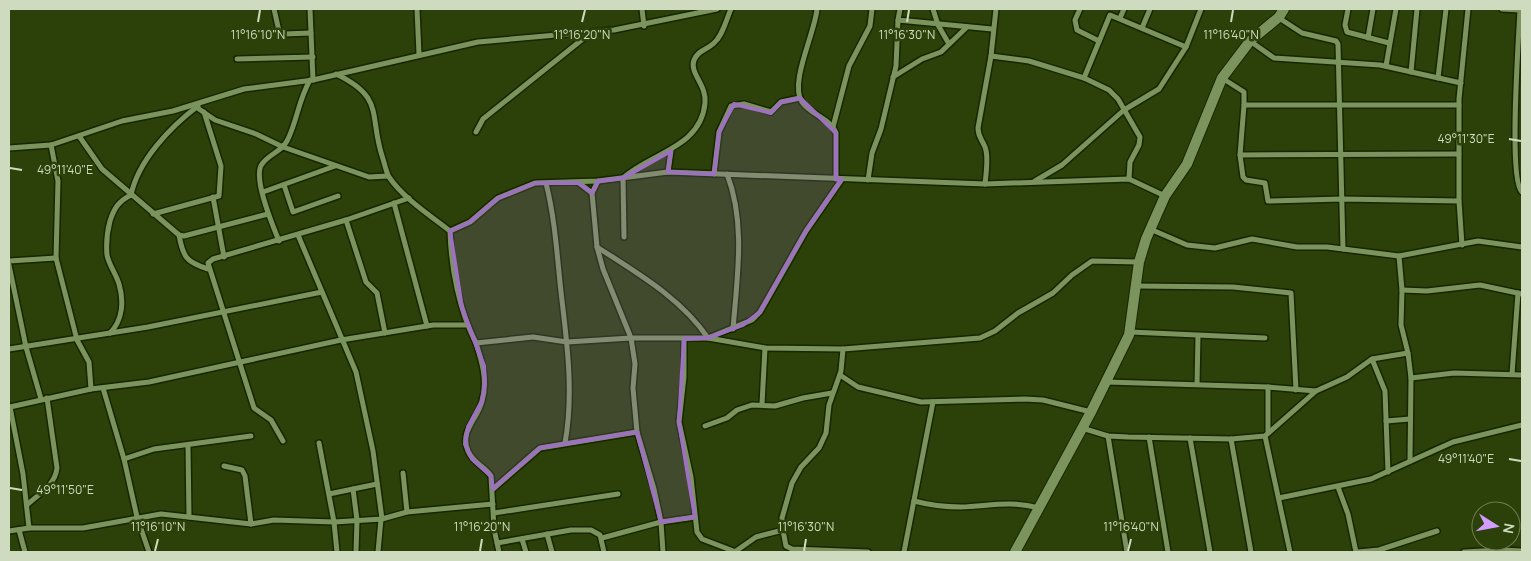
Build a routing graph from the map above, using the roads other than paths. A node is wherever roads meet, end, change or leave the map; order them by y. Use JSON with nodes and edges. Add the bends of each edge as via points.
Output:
{"nodes":[{"id":1,"x":274,"y":9,"type":"edge"},
{"id":2,"x":310,"y":9,"type":"edge"},
{"id":3,"x":417,"y":9,"type":"edge"},
{"id":4,"x":642,"y":9,"type":"edge"},
{"id":5,"x":717,"y":9,"type":"edge"},
{"id":6,"x":731,"y":9,"type":"edge"},
{"id":7,"x":817,"y":9,"type":"edge"},
{"id":8,"x":872,"y":9,"type":"edge"},
{"id":9,"x":900,"y":9,"type":"edge"},
{"id":10,"x":933,"y":9,"type":"edge"},
{"id":11,"x":996,"y":9,"type":"edge"},
{"id":12,"x":1080,"y":9,"type":"edge"},
{"id":13,"x":1124,"y":9,"type":"edge"},
{"id":14,"x":1150,"y":9,"type":"edge"},
{"id":15,"x":1201,"y":9,"type":"edge"},
{"id":16,"x":1348,"y":9,"type":"edge"},
{"id":17,"x":1373,"y":9,"type":"edge"},
{"id":18,"x":1396,"y":9,"type":"edge"},
{"id":19,"x":1417,"y":9,"type":"edge"},
{"id":20,"x":1446,"y":9,"type":"edge"},
{"id":21,"x":1468,"y":9,"type":"edge"},
{"id":22,"x":1502,"y":9,"type":"edge"},
{"id":23,"x":1520,"y":10,"type":"edge"},
{"id":24,"x":1281,"y":13,"type":"edge"},
{"id":25,"x":1120,"y":18,"type":"junction"},
{"id":26,"x":898,"y":20,"type":"junction"},
{"id":27,"x":1521,"y":24,"type":"edge"},
{"id":28,"x":938,"y":25,"type":"junction"},
{"id":29,"x":644,"y":26,"type":"junction"},
{"id":30,"x":966,"y":27,"type":"junction"},
{"id":31,"x":1142,"y":28,"type":"junction"},
{"id":32,"x":992,"y":29,"type":"junction"},
{"id":33,"x":311,"y":33,"type":"junction"},
{"id":34,"x":589,"y":33,"type":"junction"},
{"id":35,"x":1368,"y":38,"type":"junction"},
{"id":36,"x":1099,"y":41,"type":"junction"},
{"id":37,"x":1250,"y":41,"type":"junction"},
{"id":38,"x":1389,"y":43,"type":"junction"},
{"id":39,"x":950,"y":44,"type":"junction"},
{"id":40,"x":1186,"y":47,"type":"junction"},
{"id":41,"x":419,"y":54,"type":"junction"},
{"id":42,"x":991,"y":56,"type":"junction"},
{"id":43,"x":313,"y":57,"type":"junction"},
{"id":44,"x":237,"y":59,"type":"dead end"},
{"id":45,"x":1338,"y":63,"type":"junction"},
{"id":46,"x":1386,"y":66,"type":"junction"},
{"id":47,"x":1411,"y":72,"type":"junction"},
{"id":48,"x":336,"y":74,"type":"junction"},
{"id":49,"x":893,"y":77,"type":"junction"},
{"id":50,"x":1084,"y":78,"type":"junction"},
{"id":51,"x":1222,"y":78,"type":"junction"},
{"id":52,"x":1438,"y":78,"type":"junction"},
{"id":53,"x":311,"y":80,"type":"junction"},
{"id":54,"x":1461,"y":83,"type":"junction"},
{"id":55,"x":1519,"y":89,"type":"edge"},
{"id":56,"x":800,"y":98,"type":"junction"},
{"id":57,"x":206,"y":100,"type":"junction"},
{"id":58,"x":1244,"y":105,"type":"junction"},
{"id":59,"x":1459,"y":105,"type":"junction"},
{"id":60,"x":1339,"y":106,"type":"junction"},
{"id":61,"x":196,"y":107,"type":"junction"},
{"id":62,"x":1124,"y":110,"type":"junction"},
{"id":63,"x":204,"y":112,"type":"junction"},
{"id":64,"x":833,"y":126,"type":"junction"},
{"id":65,"x":476,"y":132,"type":"dead end"},
{"id":66,"x":79,"y":136,"type":"junction"},
{"id":67,"x":51,"y":145,"type":"junction"},
{"id":68,"x":283,"y":147,"type":"junction"},
{"id":69,"x":9,"y":148,"type":"edge"},
{"id":70,"x":671,"y":151,"type":"junction"},
{"id":71,"x":1340,"y":153,"type":"junction"},
{"id":72,"x":1459,"y":154,"type":"junction"},
{"id":73,"x":1240,"y":155,"type":"junction"},
{"id":74,"x":336,"y":166,"type":"junction"},
{"id":75,"x":668,"y":172,"type":"junction"},
{"id":76,"x":714,"y":174,"type":"junction"},
{"id":77,"x":727,"y":174,"type":"junction"},
{"id":78,"x":388,"y":176,"type":"junction"},
{"id":79,"x":623,"y":178,"type":"junction"},
{"id":80,"x":839,"y":179,"type":"junction"},
{"id":81,"x":1129,"y":179,"type":"junction"},
{"id":82,"x":868,"y":180,"type":"junction"},
{"id":83,"x":598,"y":181,"type":"junction"},
{"id":84,"x":1034,"y":181,"type":"junction"},
{"id":85,"x":546,"y":183,"type":"junction"},
{"id":86,"x":579,"y":183,"type":"junction"},
{"id":87,"x":284,"y":184,"type":"junction"},
{"id":88,"x":985,"y":184,"type":"junction"},
{"id":89,"x":263,"y":192,"type":"junction"},
{"id":90,"x":1522,"y":192,"type":"edge"},
{"id":91,"x":592,"y":194,"type":"junction"},
{"id":92,"x":131,"y":195,"type":"junction"},
{"id":93,"x":338,"y":196,"type":"dead end"},
{"id":94,"x":1165,"y":196,"type":"junction"},
{"id":95,"x":213,"y":197,"type":"junction"},
{"id":96,"x":409,"y":198,"type":"junction"},
{"id":97,"x":1342,"y":199,"type":"junction"},
{"id":98,"x":1459,"y":201,"type":"junction"},
{"id":99,"x":394,"y":204,"type":"junction"},
{"id":100,"x":154,"y":214,"type":"junction"},
{"id":101,"x":268,"y":214,"type":"junction"},
{"id":102,"x":346,"y":220,"type":"junction"},
{"id":103,"x":220,"y":226,"type":"junction"},
{"id":104,"x":1150,"y":229,"type":"junction"},
{"id":105,"x":450,"y":231,"type":"junction"},
{"id":106,"x":179,"y":235,"type":"junction"},
{"id":107,"x":298,"y":235,"type":"junction"},
{"id":108,"x":624,"y":237,"type":"dead end"},
{"id":109,"x":279,"y":240,"type":"junction"},
{"id":110,"x":1462,"y":245,"type":"junction"},
{"id":111,"x":597,"y":247,"type":"junction"},
{"id":112,"x":1522,"y":248,"type":"edge"},
{"id":113,"x":1343,"y":249,"type":"junction"},
{"id":114,"x":1399,"y":256,"type":"junction"},
{"id":115,"x":224,"y":257,"type":"junction"},
{"id":116,"x":56,"y":258,"type":"junction"},
{"id":117,"x":9,"y":261,"type":"edge"},
{"id":118,"x":1140,"y":262,"type":"junction"},
{"id":119,"x":9,"y":265,"type":"edge"},
{"id":120,"x":208,"y":269,"type":"junction"},
{"id":121,"x":1136,"y":286,"type":"junction"},
{"id":122,"x":1402,"y":290,"type":"junction"},
{"id":123,"x":322,"y":292,"type":"junction"},
{"id":124,"x":1520,"y":294,"type":"edge"},
{"id":125,"x":223,"y":313,"type":"junction"},
{"id":126,"x":467,"y":325,"type":"junction"},
{"id":127,"x":427,"y":326,"type":"junction"},
{"id":128,"x":733,"y":329,"type":"junction"},
{"id":129,"x":1130,"y":332,"type":"junction"},
{"id":130,"x":385,"y":333,"type":"junction"},
{"id":131,"x":110,"y":334,"type":"junction"},
{"id":132,"x":1198,"y":336,"type":"junction"},
{"id":133,"x":631,"y":338,"type":"junction"},
{"id":134,"x":708,"y":338,"type":"junction"},
{"id":135,"x":1264,"y":338,"type":"dead end"},
{"id":136,"x":684,"y":339,"type":"junction"},
{"id":137,"x":77,"y":340,"type":"junction"},
{"id":138,"x":341,"y":340,"type":"junction"},
{"id":139,"x":568,"y":342,"type":"junction"},
{"id":140,"x":476,"y":343,"type":"junction"},
{"id":141,"x":26,"y":347,"type":"junction"},
{"id":142,"x":765,"y":348,"type":"junction"},
{"id":143,"x":9,"y":349,"type":"edge"},
{"id":144,"x":843,"y":349,"type":"junction"},
{"id":145,"x":1408,"y":353,"type":"junction"},
{"id":146,"x":1372,"y":359,"type":"junction"},
{"id":147,"x":238,"y":361,"type":"junction"},
{"id":148,"x":1512,"y":374,"type":"junction"},
{"id":149,"x":840,"y":375,"type":"junction"},
{"id":150,"x":1522,"y":375,"type":"edge"},
{"id":151,"x":1411,"y":378,"type":"junction"},
{"id":152,"x":1106,"y":382,"type":"junction"},
{"id":153,"x":1197,"y":384,"type":"junction"},
{"id":154,"x":1268,"y":387,"type":"junction"},
{"id":155,"x":103,"y":388,"type":"junction"},
{"id":156,"x":91,"y":389,"type":"junction"},
{"id":157,"x":1296,"y":390,"type":"junction"},
{"id":158,"x":1316,"y":391,"type":"junction"},
{"id":159,"x":832,"y":393,"type":"junction"},
{"id":160,"x":44,"y":398,"type":"junction"},
{"id":161,"x":933,"y":402,"type":"junction"},
{"id":162,"x":762,"y":404,"type":"junction"},
{"id":163,"x":9,"y":407,"type":"edge"},
{"id":164,"x":1091,"y":412,"type":"junction"},
{"id":165,"x":1410,"y":419,"type":"junction"},
{"id":166,"x":1386,"y":421,"type":"junction"},
{"id":167,"x":705,"y":426,"type":"dead end"},
{"id":168,"x":1522,"y":426,"type":"edge"},
{"id":169,"x":1081,"y":428,"type":"junction"},
{"id":170,"x":637,"y":432,"type":"junction"},
{"id":171,"x":1267,"y":434,"type":"junction"},
{"id":172,"x":250,"y":436,"type":"dead end"},
{"id":173,"x":1108,"y":436,"type":"junction"},
{"id":174,"x":1149,"y":437,"type":"junction"},
{"id":175,"x":1190,"y":438,"type":"junction"},
{"id":176,"x":1231,"y":438,"type":"junction"},
{"id":177,"x":283,"y":441,"type":"dead end"},
{"id":178,"x":319,"y":443,"type":"dead end"},
{"id":179,"x":565,"y":444,"type":"junction"},
{"id":180,"x":188,"y":445,"type":"junction"},
{"id":181,"x":124,"y":459,"type":"junction"},
{"id":182,"x":1410,"y":460,"type":"junction"},
{"id":183,"x":224,"y":466,"type":"dead end"},
{"id":184,"x":1388,"y":472,"type":"junction"},
{"id":185,"x":403,"y":473,"type":"dead end"},
{"id":186,"x":377,"y":484,"type":"junction"},
{"id":187,"x":1338,"y":487,"type":"junction"},
{"id":188,"x":353,"y":489,"type":"junction"},
{"id":189,"x":493,"y":489,"type":"junction"},
{"id":190,"x":329,"y":494,"type":"junction"},
{"id":191,"x":618,"y":494,"type":"dead end"},
{"id":192,"x":1279,"y":498,"type":"junction"},
{"id":193,"x":914,"y":501,"type":"junction"},
{"id":194,"x":28,"y":504,"type":"junction"},
{"id":195,"x":493,"y":504,"type":"junction"},
{"id":196,"x":1039,"y":508,"type":"junction"},
{"id":197,"x":407,"y":512,"type":"junction"},
{"id":198,"x":494,"y":513,"type":"junction"},
{"id":199,"x":137,"y":517,"type":"junction"},
{"id":200,"x":189,"y":517,"type":"junction"},
{"id":201,"x":695,"y":517,"type":"junction"},
{"id":202,"x":382,"y":519,"type":"junction"},
{"id":203,"x":357,"y":520,"type":"junction"},
{"id":204,"x":334,"y":522,"type":"junction"},
{"id":205,"x":661,"y":522,"type":"junction"},
{"id":206,"x":251,"y":524,"type":"junction"},
{"id":207,"x":30,"y":528,"type":"junction"},
{"id":208,"x":19,"y":530,"type":"junction"},
{"id":209,"x":782,"y":530,"type":"junction"},
{"id":210,"x":9,"y":531,"type":"edge"},
{"id":211,"x":1437,"y":531,"type":"dead end"},
{"id":212,"x":547,"y":534,"type":"junction"},
{"id":213,"x":602,"y":538,"type":"junction"},
{"id":214,"x":522,"y":539,"type":"junction"},
{"id":215,"x":497,"y":543,"type":"junction"},
{"id":216,"x":736,"y":551,"type":"edge"},
{"id":217,"x":1522,"y":551,"type":"edge"},
{"id":218,"x":25,"y":552,"type":"edge"},
{"id":219,"x":149,"y":552,"type":"edge"},
{"id":220,"x":337,"y":552,"type":"edge"},
{"id":221,"x":356,"y":552,"type":"edge"},
{"id":222,"x":378,"y":552,"type":"edge"},
{"id":223,"x":499,"y":552,"type":"edge"},
{"id":224,"x":526,"y":552,"type":"edge"},
{"id":225,"x":552,"y":552,"type":"edge"},
{"id":226,"x":604,"y":552,"type":"edge"},
{"id":227,"x":663,"y":552,"type":"edge"},
{"id":228,"x":868,"y":552,"type":"edge"},
{"id":229,"x":904,"y":552,"type":"edge"},
{"id":230,"x":1015,"y":552,"type":"edge"},
{"id":231,"x":1127,"y":552,"type":"edge"},
{"id":232,"x":1168,"y":552,"type":"edge"},
{"id":233,"x":1210,"y":552,"type":"edge"},
{"id":234,"x":1251,"y":552,"type":"edge"},
{"id":235,"x":1290,"y":552,"type":"edge"},
{"id":236,"x":1357,"y":552,"type":"edge"},
{"id":237,"x":1464,"y":552,"type":"edge"}],
"edges":[{"from":1,"to":33,"type":"street","via":[[279,31],[284,34]]},
{"from":2,"to":33,"type":"street"},
{"from":3,"to":41,"type":"street"},
{"from":4,"to":29,"type":"street"},
{"from":5,"to":29,"type":"street"},
{"from":6,"to":70,"type":"street","via":[[720,35],[694,59],[693,70],[705,93],[704,111],[690,134]]},
{"from":7,"to":56,"type":"street","via":[[798,80]]},
{"from":8,"to":64,"type":"street","via":[[870,26],[849,66]]},
{"from":9,"to":26,"type":"street"},
{"from":10,"to":28,"type":"street"},
{"from":11,"to":32,"type":"street"},
{"from":12,"to":36,"type":"street","via":[[1074,23],[1077,30]]},
{"from":13,"to":25,"type":"street"},
{"from":14,"to":31,"type":"street"},
{"from":15,"to":40,"type":"street"},
{"from":16,"to":35,"type":"street","via":[[1347,32]]},
{"from":17,"to":35,"type":"street"},
{"from":18,"to":38,"type":"street"},
{"from":19,"to":47,"type":"street"},
{"from":20,"to":52,"type":"street"},
{"from":21,"to":54,"type":"street"},
{"from":22,"to":23,"type":"street"},
{"from":23,"to":27,"type":"street"},
{"from":24,"to":37,"type":"street"},
{"from":24,"to":45,"type":"street","via":[[1302,33],[1337,42]]},
{"from":25,"to":31,"type":"street"},
{"from":25,"to":36,"type":"street","via":[[1109,16]]},
{"from":26,"to":28,"type":"street"},
{"from":26,"to":49,"type":"street"},
{"from":27,"to":55,"type":"street"},
{"from":28,"to":30,"type":"street"},
{"from":28,"to":39,"type":"street"},
{"from":29,"to":34,"type":"street"},
{"from":30,"to":32,"type":"street"},
{"from":30,"to":39,"type":"street"},
{"from":31,"to":40,"type":"street"},
{"from":32,"to":42,"type":"street"},
{"from":33,"to":43,"type":"street"},
{"from":34,"to":41,"type":"street","via":[[504,38]]},
{"from":34,"to":65,"type":"street","via":[[483,119]]},
{"from":35,"to":38,"type":"street"},
{"from":36,"to":50,"type":"street"},
{"from":37,"to":45,"type":"street","via":[[1274,58]]},
{"from":37,"to":51,"type":"street"},
{"from":38,"to":46,"type":"street"},
{"from":39,"to":49,"type":"street"},
{"from":40,"to":62,"type":"street","via":[[1158,89]]},
{"from":41,"to":48,"type":"street"},
{"from":42,"to":50,"type":"street","via":[[1029,61]]},
{"from":42,"to":88,"type":"street","via":[[978,128],[978,137],[986,154]]},
{"from":43,"to":44,"type":"street"},
{"from":43,"to":53,"type":"street"},
{"from":45,"to":46,"type":"street"},
{"from":45,"to":60,"type":"street"},
{"from":46,"to":47,"type":"street"},
{"from":47,"to":52,"type":"street"},
{"from":48,"to":53,"type":"street"},
{"from":48,"to":78,"type":"street","via":[[358,86],[370,98],[375,112],[377,141]]},
{"from":49,"to":82,"type":"street"},
{"from":50,"to":62,"type":"street","via":[[1109,90]]},
{"from":51,"to":58,"type":"street","via":[[1244,92]]},
{"from":51,"to":94,"type":"street","via":[[1187,164]]},
{"from":52,"to":54,"type":"street"},
{"from":53,"to":57,"type":"street","via":[[244,89]]},
{"from":53,"to":68,"type":"street","via":[[299,102]]},
{"from":54,"to":59,"type":"street"},
{"from":55,"to":90,"type":"street","via":[[1515,149],[1518,185]]},
{"from":56,"to":64,"type":"street","via":[[803,104]]},
{"from":56,"to":76,"type":"street","via":[[780,102],[771,112],[744,104],[731,106],[719,132]]},
{"from":57,"to":61,"type":"street"},
{"from":57,"to":66,"type":"street","via":[[122,121]]},
{"from":58,"to":60,"type":"street"},
{"from":58,"to":73,"type":"street"},
{"from":59,"to":60,"type":"street"},
{"from":59,"to":72,"type":"street"},
{"from":60,"to":71,"type":"street"},
{"from":61,"to":63,"type":"street"},
{"from":61,"to":92,"type":"street","via":[[152,153],[134,182]]},
{"from":62,"to":81,"type":"street","via":[[1140,139],[1140,145],[1131,157]]},
{"from":62,"to":84,"type":"street","via":[[1062,165]]},
{"from":63,"to":68,"type":"street","via":[[215,120]]},
{"from":63,"to":95,"type":"street","via":[[221,166],[221,189],[219,196]]},
{"from":64,"to":80,"type":"street"},
{"from":66,"to":67,"type":"street"},
{"from":66,"to":92,"type":"street","via":[[102,169]]},
{"from":67,"to":69,"type":"street"},
{"from":67,"to":116,"type":"street","via":[[58,181]]},
{"from":68,"to":74,"type":"street"},
{"from":68,"to":89,"type":"street","via":[[260,166]]},
{"from":70,"to":75,"type":"street"},
{"from":70,"to":79,"type":"street","via":[[639,166]]},
{"from":71,"to":72,"type":"street"},
{"from":71,"to":73,"type":"street"},
{"from":71,"to":97,"type":"street"},
{"from":72,"to":98,"type":"street"},
{"from":73,"to":97,"type":"street","via":[[1243,179],[1265,183],[1268,201]]},
{"from":74,"to":78,"type":"street","via":[[369,177]]},
{"from":74,"to":87,"type":"street"},
{"from":75,"to":76,"type":"street"},
{"from":75,"to":79,"type":"street"},
{"from":76,"to":77,"type":"street"},
{"from":77,"to":80,"type":"street"},
{"from":77,"to":128,"type":"street","via":[[738,213]]},
{"from":78,"to":96,"type":"street"},
{"from":79,"to":83,"type":"street"},
{"from":79,"to":108,"type":"street"},
{"from":80,"to":82,"type":"street"},
{"from":80,"to":128,"type":"street","via":[[760,312]]},
{"from":81,"to":84,"type":"street"},
{"from":81,"to":94,"type":"street"},
{"from":82,"to":88,"type":"street"},
{"from":83,"to":86,"type":"street"},
{"from":83,"to":91,"type":"street"},
{"from":84,"to":88,"type":"street"},
{"from":85,"to":86,"type":"street"},
{"from":85,"to":105,"type":"street","via":[[498,198],[470,222]]},
{"from":85,"to":139,"type":"street"},
{"from":86,"to":91,"type":"street"},
{"from":87,"to":89,"type":"street"},
{"from":87,"to":93,"type":"street","via":[[293,212]]},
{"from":89,"to":101,"type":"street"},
{"from":91,"to":111,"type":"street"},
{"from":92,"to":100,"type":"street"},
{"from":92,"to":131,"type":"street","via":[[114,209],[106,238],[107,257],[119,283],[122,311],[121,319]]},
{"from":94,"to":104,"type":"street"},
{"from":95,"to":100,"type":"street"},
{"from":95,"to":103,"type":"street"},
{"from":96,"to":99,"type":"street"},
{"from":96,"to":105,"type":"street"},
{"from":97,"to":98,"type":"street"},
{"from":97,"to":113,"type":"street"},
{"from":98,"to":110,"type":"street"},
{"from":99,"to":102,"type":"street"},
{"from":99,"to":127,"type":"street"},
{"from":100,"to":106,"type":"street"},
{"from":101,"to":103,"type":"street"},
{"from":101,"to":109,"type":"street"},
{"from":102,"to":107,"type":"street"},
{"from":102,"to":130,"type":"street","via":[[366,282],[376,293]]},
{"from":103,"to":106,"type":"street"},
{"from":103,"to":115,"type":"street"},
{"from":104,"to":113,"type":"street","via":[[1187,245],[1201,247],[1215,248],[1252,239],[1297,247]]},
{"from":104,"to":118,"type":"street"},
{"from":105,"to":126,"type":"street","via":[[454,268]]},
{"from":106,"to":120,"type":"street","via":[[186,257],[192,264]]},
{"from":107,"to":109,"type":"street"},
{"from":107,"to":123,"type":"street"},
{"from":109,"to":115,"type":"street"},
{"from":110,"to":112,"type":"street","via":[[1478,241]]},
{"from":110,"to":114,"type":"street"},
{"from":111,"to":133,"type":"street","via":[[609,287]]},
{"from":111,"to":134,"type":"street","via":[[686,311]]},
{"from":113,"to":114,"type":"street"},
{"from":114,"to":122,"type":"street"},
{"from":115,"to":120,"type":"street","via":[[208,263]]},
{"from":116,"to":117,"type":"street"},
{"from":116,"to":137,"type":"street"},
{"from":118,"to":121,"type":"street"},
{"from":118,"to":144,"type":"street","via":[[1092,261],[1053,293],[980,338]]},
{"from":119,"to":141,"type":"street"},
{"from":120,"to":125,"type":"street"},
{"from":121,"to":129,"type":"street"},
{"from":121,"to":157,"type":"street","via":[[1233,287],[1291,293]]},
{"from":122,"to":124,"type":"street","via":[[1427,291],[1480,285]]},
{"from":122,"to":145,"type":"street","via":[[1401,325]]},
{"from":123,"to":125,"type":"street"},
{"from":123,"to":138,"type":"street"},
{"from":124,"to":148,"type":"street"},
{"from":125,"to":131,"type":"street"},
{"from":125,"to":147,"type":"street"},
{"from":126,"to":127,"type":"street"},
{"from":126,"to":140,"type":"street"},
{"from":127,"to":130,"type":"street"},
{"from":128,"to":134,"type":"street"},
{"from":129,"to":132,"type":"street"},
{"from":129,"to":152,"type":"street"},
{"from":130,"to":138,"type":"street"},
{"from":131,"to":137,"type":"street"},
{"from":132,"to":135,"type":"street"},
{"from":132,"to":153,"type":"street"},
{"from":133,"to":136,"type":"street"},
{"from":133,"to":139,"type":"street"},
{"from":133,"to":170,"type":"street"},
{"from":134,"to":136,"type":"street"},
{"from":134,"to":142,"type":"street"},
{"from":136,"to":201,"type":"street","via":[[679,422],[691,477]]},
{"from":137,"to":141,"type":"street"},
{"from":137,"to":156,"type":"street","via":[[89,362]]},
{"from":138,"to":147,"type":"street"},
{"from":138,"to":186,"type":"street","via":[[356,372]]},
{"from":139,"to":140,"type":"street","via":[[533,337]]},
{"from":139,"to":179,"type":"street","via":[[570,416]]},
{"from":140,"to":189,"type":"street","via":[[484,366],[485,383],[482,401],[468,427],[465,444],[472,459],[491,476]]},
{"from":141,"to":143,"type":"street"},
{"from":141,"to":160,"type":"street"},
{"from":142,"to":144,"type":"street"},
{"from":142,"to":162,"type":"street"},
{"from":144,"to":149,"type":"street"},
{"from":145,"to":146,"type":"street"},
{"from":145,"to":151,"type":"street"},
{"from":146,"to":158,"type":"street","via":[[1347,377]]},
{"from":146,"to":166,"type":"street","via":[[1383,385]]},
{"from":147,"to":155,"type":"street","via":[[149,382]]},
{"from":147,"to":177,"type":"street","via":[[254,408],[271,420]]},
{"from":148,"to":150,"type":"street"},
{"from":148,"to":151,"type":"street","via":[[1454,373]]},
{"from":149,"to":159,"type":"street"},
{"from":149,"to":161,"type":"street","via":[[858,387],[907,400]]},
{"from":151,"to":165,"type":"street"},
{"from":152,"to":153,"type":"street"},
{"from":152,"to":164,"type":"street"},
{"from":153,"to":154,"type":"street"},
{"from":154,"to":157,"type":"street"},
{"from":154,"to":171,"type":"street"},
{"from":155,"to":156,"type":"street"},
{"from":155,"to":181,"type":"street"},
{"from":156,"to":160,"type":"street"},
{"from":157,"to":158,"type":"street"},
{"from":158,"to":171,"type":"street"},
{"from":159,"to":162,"type":"street","via":[[775,406]]},
{"from":159,"to":209,"type":"street","via":[[826,432],[819,448],[801,467],[792,483]]},
{"from":160,"to":163,"type":"street"},
{"from":160,"to":194,"type":"street","via":[[56,477]]},
{"from":161,"to":164,"type":"street","via":[[1043,400]]},
{"from":161,"to":193,"type":"street"},
{"from":162,"to":167,"type":"street","via":[[744,407]]},
{"from":163,"to":194,"type":"street"},
{"from":164,"to":169,"type":"street"},
{"from":165,"to":166,"type":"street"},
{"from":165,"to":182,"type":"street"},
{"from":166,"to":184,"type":"street"},
{"from":168,"to":182,"type":"street","via":[[1453,442]]},
{"from":169,"to":173,"type":"street"},
{"from":169,"to":196,"type":"street"},
{"from":170,"to":179,"type":"street"},
{"from":170,"to":205,"type":"street"},
{"from":171,"to":176,"type":"street"},
{"from":171,"to":192,"type":"street"},
{"from":172,"to":180,"type":"street"},
{"from":173,"to":174,"type":"street"},
{"from":173,"to":231,"type":"street"},
{"from":174,"to":175,"type":"street"},
{"from":174,"to":232,"type":"street"},
{"from":175,"to":176,"type":"street"},
{"from":175,"to":233,"type":"street"},
{"from":176,"to":234,"type":"street"},
{"from":178,"to":190,"type":"street"},
{"from":179,"to":189,"type":"street","via":[[540,448]]},
{"from":180,"to":181,"type":"street","via":[[154,449]]},
{"from":180,"to":200,"type":"street"},
{"from":181,"to":199,"type":"street"},
{"from":182,"to":184,"type":"street"},
{"from":183,"to":206,"type":"street","via":[[242,470],[246,476]]},
{"from":184,"to":187,"type":"street"},
{"from":185,"to":197,"type":"street"},
{"from":186,"to":188,"type":"street"},
{"from":186,"to":202,"type":"street"},
{"from":187,"to":192,"type":"street"},
{"from":187,"to":236,"type":"street"},
{"from":188,"to":190,"type":"street"},
{"from":188,"to":203,"type":"street"},
{"from":189,"to":195,"type":"street"},
{"from":190,"to":204,"type":"street"},
{"from":191,"to":198,"type":"street"},
{"from":192,"to":235,"type":"street"},
{"from":193,"to":196,"type":"street","via":[[954,507],[1020,503]]},
{"from":193,"to":229,"type":"street"},
{"from":194,"to":207,"type":"street"},
{"from":195,"to":197,"type":"street"},
{"from":195,"to":198,"type":"street"},
{"from":196,"to":230,"type":"street"},
{"from":197,"to":202,"type":"street"},
{"from":198,"to":215,"type":"street"},
{"from":199,"to":200,"type":"street","via":[[161,514]]},
{"from":199,"to":207,"type":"street","via":[[83,528]]},
{"from":199,"to":219,"type":"street"},
{"from":200,"to":206,"type":"street"},
{"from":201,"to":205,"type":"street"},
{"from":201,"to":216,"type":"street","via":[[702,539]]},
{"from":202,"to":203,"type":"street"},
{"from":202,"to":222,"type":"street"},
{"from":203,"to":204,"type":"street"},
{"from":203,"to":221,"type":"street"},
{"from":204,"to":206,"type":"street","via":[[274,520]]},
{"from":204,"to":220,"type":"street"},
{"from":205,"to":213,"type":"street"},
{"from":205,"to":227,"type":"street"},
{"from":207,"to":208,"type":"street"},
{"from":208,"to":210,"type":"street"},
{"from":208,"to":218,"type":"street"},
{"from":209,"to":216,"type":"street","via":[[756,538]]},
{"from":209,"to":228,"type":"street","via":[[786,546],[792,549]]},
{"from":211,"to":236,"type":"street","via":[[1379,550]]},
{"from":212,"to":213,"type":"street","via":[[583,530],[595,532]]},
{"from":212,"to":214,"type":"street"},
{"from":212,"to":225,"type":"street"},
{"from":213,"to":226,"type":"street"},
{"from":214,"to":215,"type":"street"},
{"from":214,"to":224,"type":"street"},
{"from":215,"to":223,"type":"street"},
{"from":217,"to":237,"type":"street"}]}
